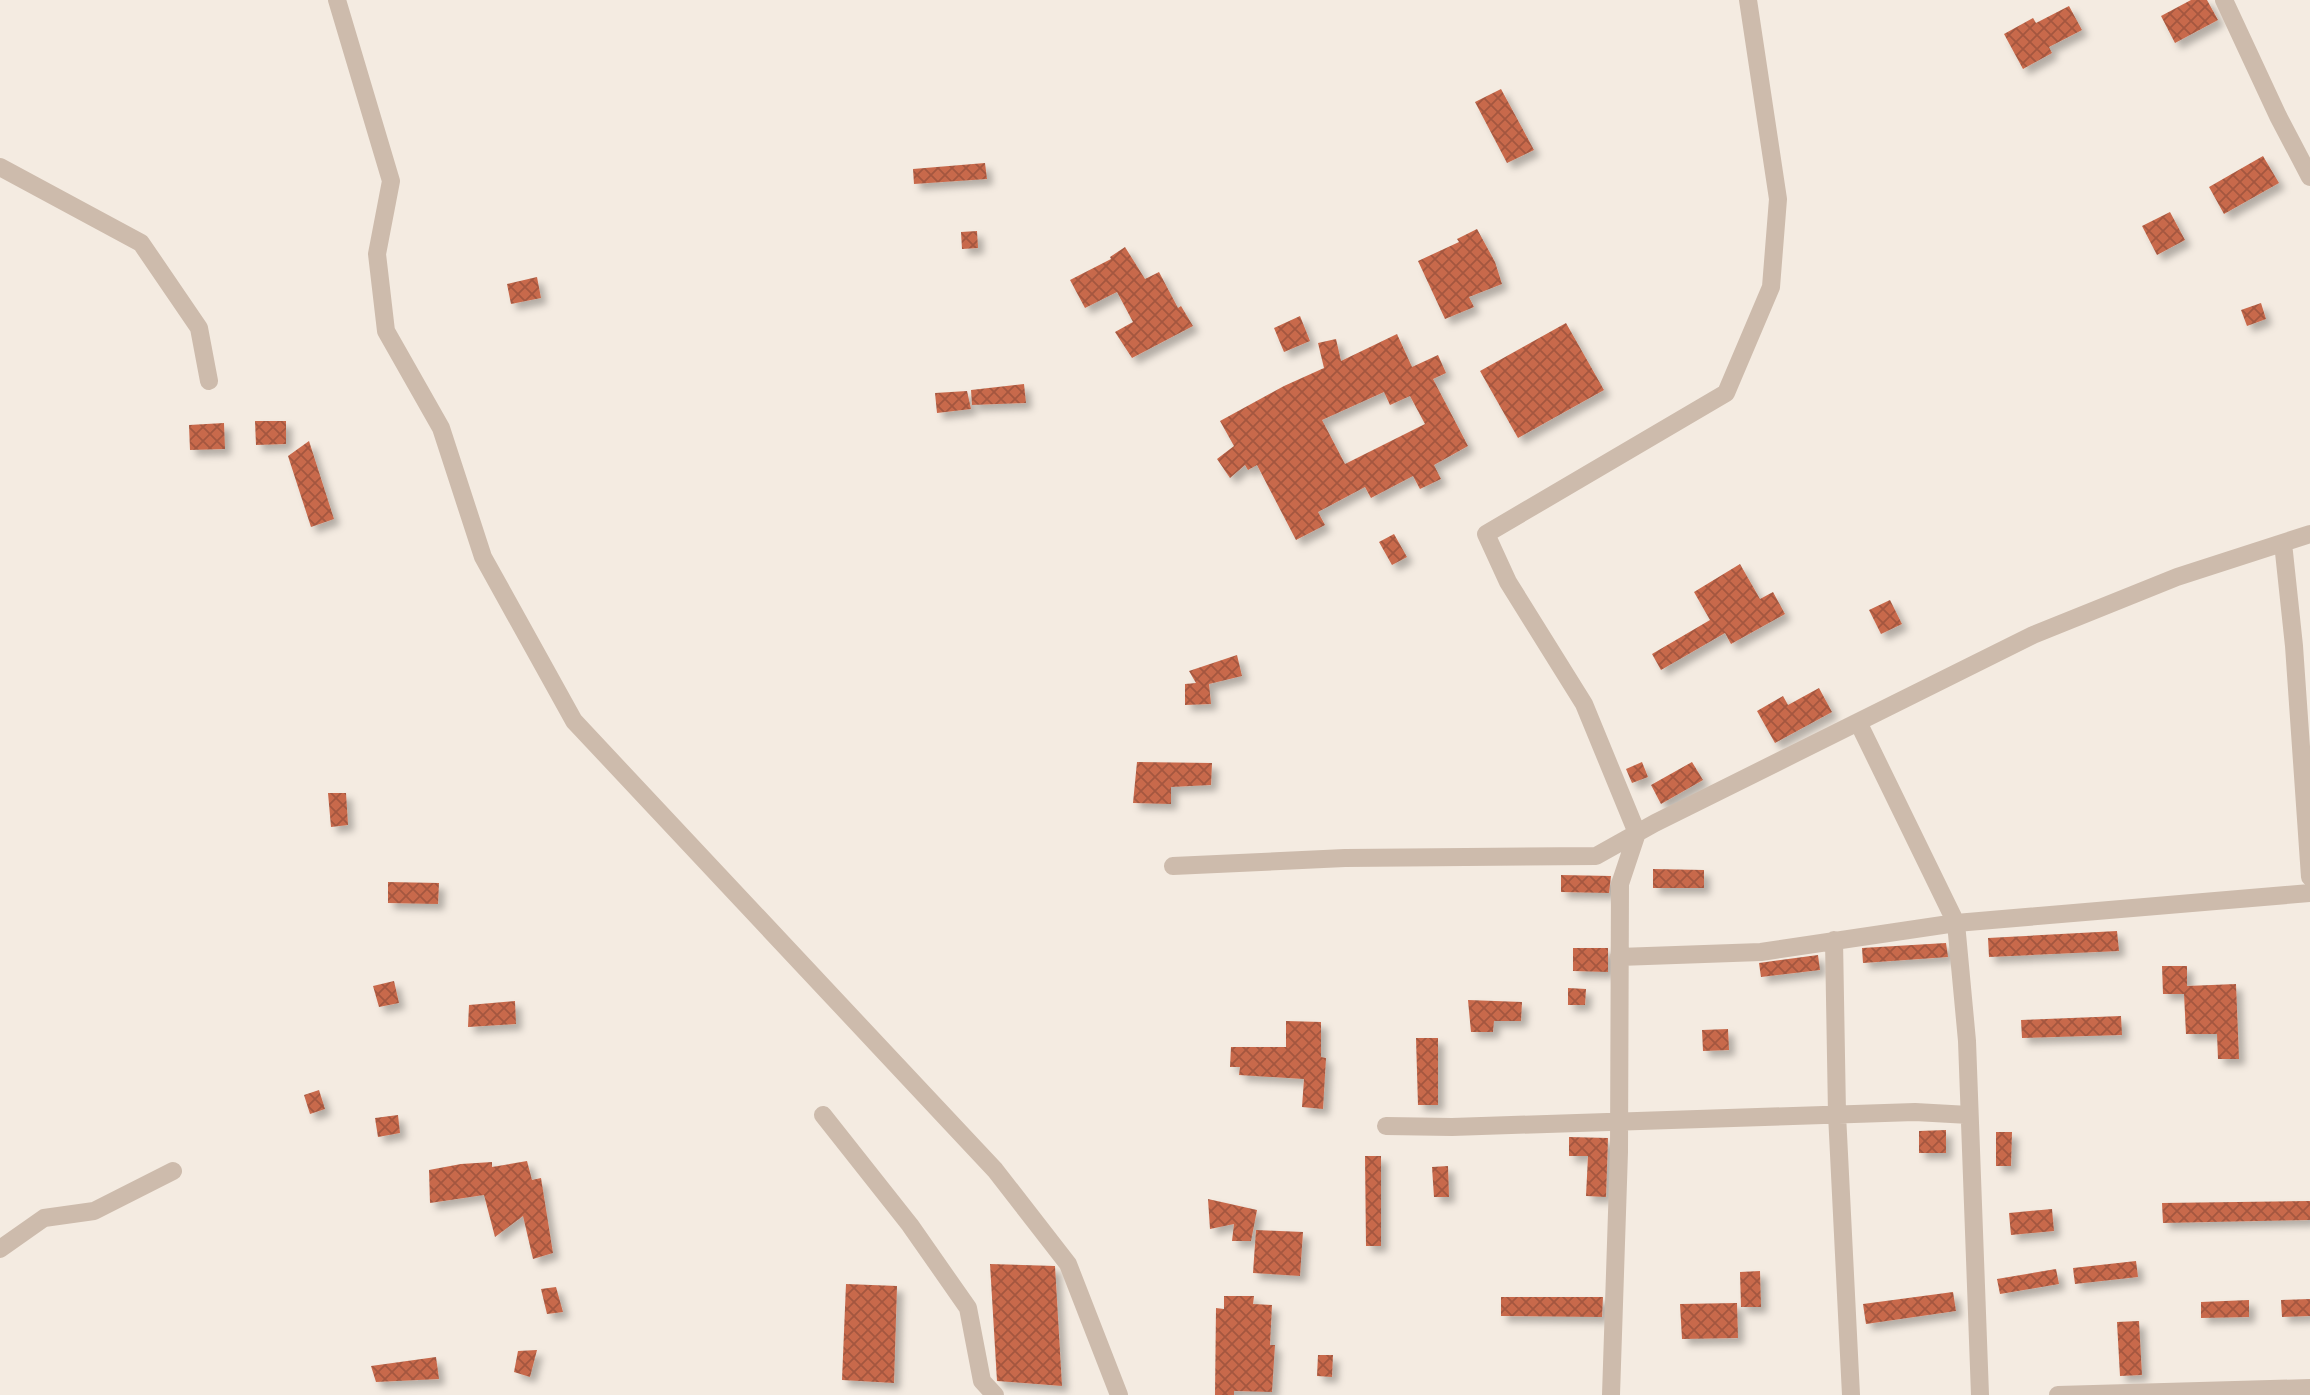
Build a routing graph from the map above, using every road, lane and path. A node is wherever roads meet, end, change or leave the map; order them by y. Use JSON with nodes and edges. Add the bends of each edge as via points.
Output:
{"nodes":[{"id":1,"x":337,"y":0,"type":"edge"},
{"id":2,"x":1748,"y":0,"type":"edge"},
{"id":3,"x":2224,"y":0,"type":"edge"},
{"id":4,"x":0,"y":167,"type":"edge"},
{"id":5,"x":2310,"y":177,"type":"edge"},
{"id":6,"x":209,"y":381,"type":"dead end"},
{"id":7,"x":2310,"y":534,"type":"edge"},
{"id":8,"x":2283,"y":543,"type":"junction"},
{"id":9,"x":1858,"y":722,"type":"junction"},
{"id":10,"x":1637,"y":833,"type":"junction"},
{"id":11,"x":1173,"y":866,"type":"dead end"},
{"id":12,"x":2310,"y":877,"type":"edge"},
{"id":13,"x":2310,"y":893,"type":"edge"},
{"id":14,"x":1956,"y":923,"type":"junction"},
{"id":15,"x":1834,"y":940,"type":"junction"},
{"id":16,"x":1619,"y":957,"type":"junction"},
{"id":17,"x":1837,"y":1114,"type":"junction"},
{"id":18,"x":823,"y":1115,"type":"dead end"},
{"id":19,"x":1969,"y":1115,"type":"junction"},
{"id":20,"x":1619,"y":1120,"type":"junction"},
{"id":21,"x":1386,"y":1126,"type":"dead end"},
{"id":22,"x":173,"y":1171,"type":"dead end"},
{"id":23,"x":0,"y":1249,"type":"edge"},
{"id":24,"x":2310,"y":1388,"type":"edge"},
{"id":25,"x":2264,"y":1392,"type":"edge"},
{"id":26,"x":2152,"y":1394,"type":"edge"},
{"id":27,"x":995,"y":1395,"type":"edge"},
{"id":28,"x":1119,"y":1395,"type":"edge"},
{"id":29,"x":1611,"y":1395,"type":"edge"},
{"id":30,"x":1851,"y":1395,"type":"edge"},
{"id":31,"x":1980,"y":1395,"type":"edge"},
{"id":32,"x":2058,"y":1395,"type":"edge"}],
"edges":[{"from":1,"to":28,"type":"street","via":[[391,181],[377,254],[386,331],[441,428],[483,558],[568,710],[995,1170],[1068,1264]]},
{"from":2,"to":10,"type":"street","via":[[1777,199],[1771,287],[1726,393],[1486,534],[1508,582],[1584,704]]},
{"from":3,"to":5,"type":"street"},
{"from":4,"to":6,"type":"street","via":[[141,243],[199,328]]},
{"from":7,"to":8,"type":"street"},
{"from":8,"to":9,"type":"street","via":[[2177,577],[2033,635]]},
{"from":8,"to":12,"type":"street"},
{"from":9,"to":10,"type":"street"},
{"from":9,"to":14,"type":"street"},
{"from":10,"to":11,"type":"street","via":[[1596,856],[1345,858]]},
{"from":10,"to":16,"type":"street","via":[[1620,884]]},
{"from":13,"to":14,"type":"street"},
{"from":14,"to":15,"type":"street"},
{"from":14,"to":19,"type":"street"},
{"from":15,"to":16,"type":"street","via":[[1761,952]]},
{"from":15,"to":17,"type":"street"},
{"from":16,"to":20,"type":"street"},
{"from":17,"to":19,"type":"street"},
{"from":17,"to":20,"type":"street"},
{"from":17,"to":30,"type":"street"},
{"from":18,"to":27,"type":"street","via":[[968,1308],[982,1381]]},
{"from":19,"to":31,"type":"street"},
{"from":20,"to":21,"type":"street"},
{"from":20,"to":29,"type":"street"},
{"from":22,"to":23,"type":"street","via":[[93,1211],[44,1218]]},
{"from":24,"to":25,"type":"street"},
{"from":25,"to":26,"type":"street"},
{"from":26,"to":32,"type":"street"}]}
